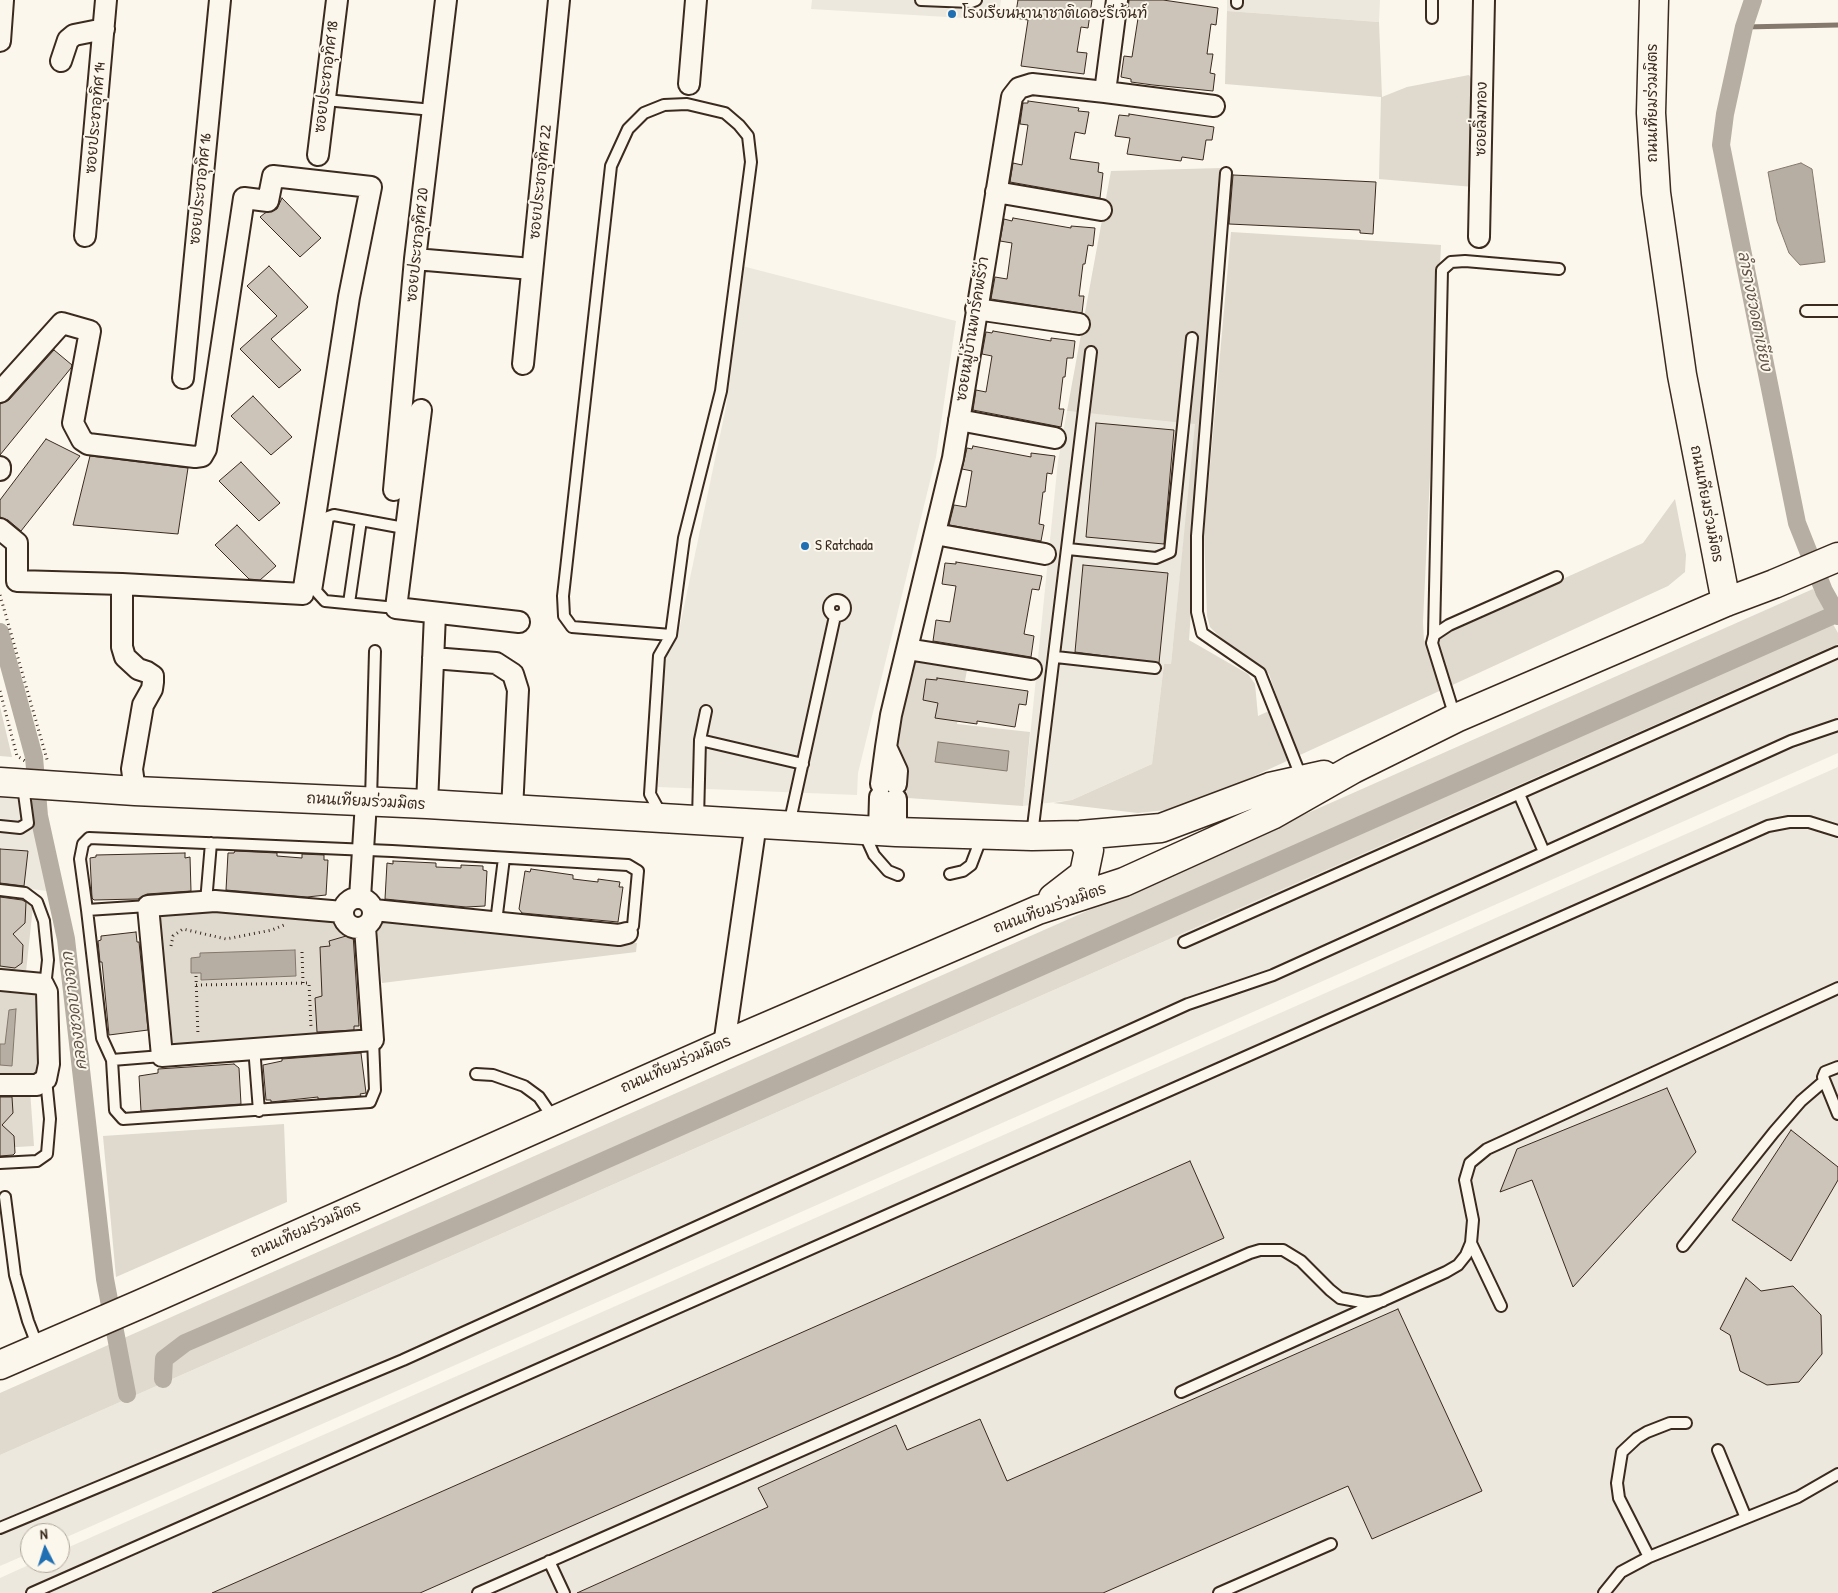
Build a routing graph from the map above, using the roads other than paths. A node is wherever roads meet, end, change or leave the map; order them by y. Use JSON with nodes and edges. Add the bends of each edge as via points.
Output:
{"nodes":[{"id":1,"x":106,"y":0,"type":"edge"},
{"id":2,"x":220,"y":0,"type":"edge"},
{"id":3,"x":337,"y":0,"type":"edge"},
{"id":4,"x":446,"y":0,"type":"edge"},
{"id":5,"x":559,"y":0,"type":"edge"},
{"id":6,"x":696,"y":0,"type":"edge"},
{"id":7,"x":921,"y":0,"type":"edge"},
{"id":8,"x":976,"y":0,"type":"edge"},
{"id":9,"x":1117,"y":0,"type":"edge"},
{"id":10,"x":1432,"y":0,"type":"edge"},
{"id":11,"x":1484,"y":0,"type":"edge"},
{"id":12,"x":1654,"y":0,"type":"edge"},
{"id":13,"x":2,"y":3,"type":"edge"},
{"id":14,"x":1432,"y":18,"type":"dead end"},
{"id":15,"x":104,"y":29,"type":"junction"},
{"id":16,"x":0,"y":41,"type":"edge"},
{"id":17,"x":61,"y":61,"type":"dead end"},
{"id":18,"x":689,"y":84,"type":"joint"},
{"id":19,"x":1105,"y":92,"type":"junction"},
{"id":20,"x":325,"y":100,"type":"junction"},
{"id":21,"x":687,"y":104,"type":"junction"},
{"id":22,"x":1214,"y":106,"type":"dead end"},
{"id":23,"x":433,"y":110,"type":"junction"},
{"id":24,"x":318,"y":155,"type":"dead end"},
{"id":25,"x":1226,"y":173,"type":"dead end"},
{"id":26,"x":996,"y":192,"type":"junction"},
{"id":27,"x":1101,"y":210,"type":"dead end"},
{"id":28,"x":85,"y":236,"type":"dead end"},
{"id":29,"x":1479,"y":238,"type":"dead end"},
{"id":30,"x":415,"y":259,"type":"junction"},
{"id":31,"x":532,"y":268,"type":"junction"},
{"id":32,"x":1559,"y":269,"type":"dead end"},
{"id":33,"x":976,"y":309,"type":"junction"},
{"id":34,"x":1806,"y":311,"type":"dead end"},
{"id":35,"x":1838,"y":311,"type":"edge"},
{"id":36,"x":1078,"y":324,"type":"dead end"},
{"id":37,"x":1192,"y":338,"type":"dead end"},
{"id":38,"x":1091,"y":352,"type":"dead end"},
{"id":39,"x":523,"y":364,"type":"dead end"},
{"id":40,"x":183,"y":378,"type":"dead end"},
{"id":41,"x":0,"y":392,"type":"edge"},
{"id":42,"x":421,"y":410,"type":"dead end"},
{"id":43,"x":959,"y":420,"type":"junction"},
{"id":44,"x":1055,"y":438,"type":"dead end"},
{"id":45,"x":394,"y":490,"type":"dead end"},
{"id":46,"x":361,"y":520,"type":"junction"},
{"id":47,"x":404,"y":528,"type":"junction"},
{"id":48,"x":0,"y":529,"type":"edge"},
{"id":49,"x":935,"y":534,"type":"junction"},
{"id":50,"x":1068,"y":549,"type":"junction"},
{"id":51,"x":1045,"y":554,"type":"dead end"},
{"id":52,"x":1834,"y":559,"type":"edge"},
{"id":53,"x":1557,"y":577,"type":"dead end"},
{"id":54,"x":122,"y":584,"type":"junction"},
{"id":55,"x":1726,"y":602,"type":"junction"},
{"id":56,"x":349,"y":604,"type":"junction"},
{"id":57,"x":396,"y":608,"type":"junction"},
{"id":58,"x":435,"y":614,"type":"junction"},
{"id":59,"x":835,"y":616,"type":"dead end"},
{"id":60,"x":519,"y":622,"type":"dead end"},
{"id":61,"x":671,"y":635,"type":"junction"},
{"id":62,"x":1434,"y":635,"type":"junction"},
{"id":63,"x":907,"y":649,"type":"junction"},
{"id":64,"x":375,"y":651,"type":"dead end"},
{"id":65,"x":1838,"y":652,"type":"edge"},
{"id":66,"x":1056,"y":657,"type":"junction"},
{"id":67,"x":433,"y":658,"type":"junction"},
{"id":68,"x":1155,"y":668,"type":"dead end"},
{"id":69,"x":1031,"y":669,"type":"dead end"},
{"id":70,"x":706,"y":711,"type":"dead end"},
{"id":71,"x":1456,"y":718,"type":"junction"},
{"id":72,"x":1838,"y":725,"type":"edge"},
{"id":73,"x":700,"y":740,"type":"junction"},
{"id":74,"x":803,"y":764,"type":"junction"},
{"id":75,"x":1353,"y":769,"type":"junction"},
{"id":76,"x":19,"y":778,"type":"edge"},
{"id":77,"x":1303,"y":780,"type":"junction"},
{"id":78,"x":135,"y":791,"type":"junction"},
{"id":79,"x":1519,"y":794,"type":"junction"},
{"id":80,"x":368,"y":802,"type":"junction"},
{"id":81,"x":427,"y":804,"type":"junction"},
{"id":82,"x":512,"y":810,"type":"junction"},
{"id":83,"x":663,"y":818,"type":"junction"},
{"id":84,"x":698,"y":820,"type":"junction"},
{"id":85,"x":756,"y":823,"type":"junction"},
{"id":86,"x":789,"y":825,"type":"junction"},
{"id":87,"x":0,"y":826,"type":"edge"},
{"id":88,"x":879,"y":831,"type":"junction"},
{"id":89,"x":1838,"y":831,"type":"edge"},
{"id":90,"x":982,"y":835,"type":"junction"},
{"id":91,"x":1080,"y":835,"type":"junction"},
{"id":92,"x":1032,"y":836,"type":"junction"},
{"id":93,"x":211,"y":843,"type":"junction"},
{"id":94,"x":363,"y":850,"type":"junction"},
{"id":95,"x":1544,"y":852,"type":"junction"},
{"id":96,"x":504,"y":858,"type":"junction"},
{"id":97,"x":950,"y":874,"type":"dead end"},
{"id":98,"x":898,"y":875,"type":"dead end"},
{"id":99,"x":0,"y":890,"type":"edge"},
{"id":100,"x":206,"y":902,"type":"junction"},
{"id":101,"x":148,"y":906,"type":"junction"},
{"id":102,"x":87,"y":910,"type":"junction"},
{"id":103,"x":1038,"y":910,"type":"junction"},
{"id":104,"x":343,"y":912,"type":"junction"},
{"id":105,"x":366,"y":912,"type":"junction"},
{"id":106,"x":496,"y":922,"type":"junction"},
{"id":107,"x":627,"y":933,"type":"joint"},
{"id":108,"x":1184,"y":942,"type":"dead end"},
{"id":109,"x":0,"y":980,"type":"edge"},
{"id":110,"x":45,"y":988,"type":"junction"},
{"id":111,"x":1838,"y":988,"type":"edge"},
{"id":112,"x":373,"y":1040,"type":"junction"},
{"id":113,"x":724,"y":1044,"type":"junction"},
{"id":114,"x":254,"y":1047,"type":"junction"},
{"id":115,"x":162,"y":1056,"type":"junction"},
{"id":116,"x":112,"y":1060,"type":"junction"},
{"id":117,"x":1838,"y":1067,"type":"edge"},
{"id":118,"x":476,"y":1074,"type":"dead end"},
{"id":119,"x":46,"y":1079,"type":"junction"},
{"id":120,"x":1823,"y":1082,"type":"junction"},
{"id":121,"x":0,"y":1085,"type":"edge"},
{"id":122,"x":259,"y":1111,"type":"junction"},
{"id":123,"x":1838,"y":1114,"type":"edge"},
{"id":124,"x":554,"y":1119,"type":"junction"},
{"id":125,"x":0,"y":1163,"type":"edge"},
{"id":126,"x":5,"y":1198,"type":"dead end"},
{"id":127,"x":1471,"y":1243,"type":"junction"},
{"id":128,"x":1683,"y":1246,"type":"dead end"},
{"id":129,"x":1383,"y":1301,"type":"junction"},
{"id":130,"x":1501,"y":1306,"type":"dead end"},
{"id":131,"x":38,"y":1347,"type":"junction"},
{"id":132,"x":0,"y":1365,"type":"edge"},
{"id":133,"x":1180,"y":1392,"type":"dead end"},
{"id":134,"x":1686,"y":1423,"type":"dead end"},
{"id":135,"x":1718,"y":1450,"type":"dead end"},
{"id":136,"x":1838,"y":1474,"type":"edge"},
{"id":137,"x":1746,"y":1518,"type":"junction"},
{"id":138,"x":0,"y":1528,"type":"edge"},
{"id":139,"x":1331,"y":1544,"type":"dead end"},
{"id":140,"x":1649,"y":1557,"type":"junction"},
{"id":141,"x":549,"y":1561,"type":"junction"},
{"id":142,"x":32,"y":1593,"type":"edge"},
{"id":143,"x":478,"y":1593,"type":"edge"},
{"id":144,"x":564,"y":1593,"type":"edge"},
{"id":145,"x":1219,"y":1593,"type":"edge"},
{"id":146,"x":1604,"y":1593,"type":"edge"}],
"edges":[{"from":1,"to":15,"type":"street","name":"ซอยประชาอุทิศ 14"},
{"from":2,"to":40,"type":"street","name":"ซอยประชาอุทิศ 16"},
{"from":3,"to":20,"type":"street","name":"ซอยประชาอุทิศ 18"},
{"from":4,"to":23,"type":"street","name":"ซอยประชาอุทิศ 20"},
{"from":5,"to":31,"type":"street","name":"ซอยประชาอุทิศ 22"},
{"from":6,"to":18,"type":"street"},
{"from":7,"to":8,"type":"lane"},
{"from":9,"to":19,"type":"street"},
{"from":10,"to":14,"type":"lane"},
{"from":11,"to":29,"type":"street","name":"ซอยลิ่มทอง"},
{"from":12,"to":55,"type":"street","name":"ถนนเทียมร่วมมิตร","via":[[1651,112],[1656,193],[1682,375]]},
{"from":13,"to":16,"type":"street"},
{"from":15,"to":17,"type":"street","via":[[74,35],[68,40]]},
{"from":15,"to":28,"type":"street","name":"ซอยประชาอุทิศ 14"},
{"from":18,"to":21,"type":"lane"},
{"from":19,"to":22,"type":"street","name":"ซอยหมู่บ้านพาร์คพรีว่า"},
{"from":19,"to":26,"type":"street","name":"ซอยหมู่บ้านพาร์คพรีว่า","via":[[1032,84],[1019,88],[1012,97]]},
{"from":20,"to":23,"type":"lane"},
{"from":20,"to":24,"type":"street","name":"ซอยประชาอุทิศ 18"},
{"from":21,"to":61,"type":"lane","via":[[725,113],[739,125],[748,136],[751,162],[721,391],[684,538]]},
{"from":21,"to":61,"type":"lane","via":[[664,105],[644,114],[628,129],[611,166],[563,596],[564,616],[572,627]]},
{"from":23,"to":30,"type":"street","name":"ซอยประชาอุทิศ 20"},
{"from":25,"to":77,"type":"lane","via":[[1197,536],[1198,612],[1202,633],[1260,673]]},
{"from":26,"to":27,"type":"street"},
{"from":26,"to":33,"type":"street","name":"ซอยหมู่บ้านพาร์คพรีว่า"},
{"from":30,"to":31,"type":"street"},
{"from":30,"to":45,"type":"street","name":"ซอยประชาอุทิศ 20"},
{"from":31,"to":39,"type":"street","name":"ซอยประชาอุทิศ 22"},
{"from":32,"to":62,"type":"lane","via":[[1465,260],[1451,262],[1442,270]]},
{"from":33,"to":36,"type":"street"},
{"from":33,"to":43,"type":"street","name":"ซอยหมู่บ้านพาร์คพรีว่า"},
{"from":34,"to":35,"type":"lane"},
{"from":37,"to":50,"type":"lane","via":[[1170,552],[1156,558]]},
{"from":38,"to":50,"type":"lane"},
{"from":41,"to":54,"type":"street","via":[[62,323],[90,331],[73,423],[82,440],[88,444],[202,456],[206,450],[244,198],[268,201],[273,176],[371,187],[349,297],[302,594]]},
{"from":42,"to":47,"type":"street"},
{"from":43,"to":44,"type":"street"},
{"from":43,"to":49,"type":"street","name":"ซอยหมู่บ้านพาร์คพรีว่า"},
{"from":46,"to":47,"type":"lane"},
{"from":46,"to":56,"type":"lane"},
{"from":46,"to":56,"type":"lane","via":[[334,515],[328,517],[317,582],[316,591],[325,601]]},
{"from":47,"to":57,"type":"street"},
{"from":48,"to":54,"type":"street","via":[[17,543],[17,581]]},
{"from":49,"to":51,"type":"street"},
{"from":49,"to":63,"type":"street","name":"ซอยหมู่บ้านพาร์คพรีว่า"},
{"from":50,"to":66,"type":"lane"},
{"from":52,"to":55,"type":"street"},
{"from":53,"to":62,"type":"lane","via":[[1449,625]]},
{"from":54,"to":78,"type":"street","via":[[124,657],[153,676],[152,689],[143,705],[132,769]]},
{"from":55,"to":71,"type":"street","name":"ถนนเทียมร่วมมิตร"},
{"from":56,"to":57,"type":"lane"},
{"from":57,"to":58,"type":"street"},
{"from":58,"to":60,"type":"street"},
{"from":58,"to":67,"type":"street"},
{"from":59,"to":74,"type":"lane"},
{"from":61,"to":83,"type":"lane","via":[[659,656],[650,794]]},
{"from":62,"to":71,"type":"lane","via":[[1432,643]]},
{"from":63,"to":69,"type":"street"},
{"from":63,"to":88,"type":"street","name":"ซอยหมู่บ้านพาร์คพรีว่า","via":[[886,747],[888,791]]},
{"from":64,"to":80,"type":"lane"},
{"from":65,"to":79,"type":"lane"},
{"from":66,"to":68,"type":"lane"},
{"from":66,"to":92,"type":"lane"},
{"from":67,"to":81,"type":"street"},
{"from":67,"to":82,"type":"street","via":[[496,663],[513,674],[518,690]]},
{"from":70,"to":73,"type":"lane"},
{"from":71,"to":75,"type":"street","name":"ถนนเทียมร่วมมิตร"},
{"from":72,"to":95,"type":"lane","via":[[1791,741]]},
{"from":73,"to":74,"type":"lane"},
{"from":73,"to":84,"type":"lane"},
{"from":74,"to":86,"type":"lane"},
{"from":75,"to":77,"type":"street","name":"ถนนเทียมร่วมมิตร"},
{"from":75,"to":103,"type":"street","name":"ถนนเทียมร่วมมิตร","via":[[1272,815],[1124,882]]},
{"from":76,"to":78,"type":"street","name":"ถนนเทียมร่วมมิตร","via":[[52,774]]},
{"from":76,"to":87,"type":"lane","via":[[28,823],[20,828]]},
{"from":77,"to":91,"type":"street","name":"ถนนเทียมร่วมมิตร","via":[[1270,787],[1161,828]]},
{"from":78,"to":80,"type":"street","name":"ถนนเทียมร่วมมิตร"},
{"from":79,"to":95,"type":"lane"},
{"from":79,"to":108,"type":"lane"},
{"from":80,"to":81,"type":"street","name":"ถนนเทียมร่วมมิตร"},
{"from":80,"to":94,"type":"street"},
{"from":81,"to":82,"type":"street","name":"ถนนเทียมร่วมมิตร"},
{"from":82,"to":83,"type":"street","name":"ถนนเทียมร่วมมิตร"},
{"from":83,"to":84,"type":"street","name":"ถนนเทียมร่วมมิตร"},
{"from":84,"to":85,"type":"street","name":"ถนนเทียมร่วมมิตร"},
{"from":85,"to":86,"type":"street","name":"ถนนเทียมร่วมมิตร"},
{"from":85,"to":113,"type":"street"},
{"from":86,"to":88,"type":"street","name":"ถนนเทียมร่วมมิตร"},
{"from":88,"to":90,"type":"street","name":"ถนนเทียมร่วมมิตร"},
{"from":88,"to":98,"type":"lane","via":[[874,855],[888,871]]},
{"from":89,"to":142,"type":"lane","via":[[1809,822],[1768,826]]},
{"from":90,"to":92,"type":"street","name":"ถนนเทียมร่วมมิตร"},
{"from":90,"to":97,"type":"lane","via":[[971,865]]},
{"from":91,"to":92,"type":"street","name":"ถนนเทียมร่วมมิตร"},
{"from":91,"to":103,"type":"street","via":[[1089,850],[1084,874]]},
{"from":93,"to":94,"type":"lane"},
{"from":93,"to":100,"type":"lane"},
{"from":93,"to":102,"type":"lane","via":[[89,838],[83,844],[80,859]]},
{"from":94,"to":96,"type":"lane"},
{"from":94,"to":105,"type":"street"},
{"from":95,"to":138,"type":"lane","via":[[1273,975],[1188,1004],[404,1360]]},
{"from":96,"to":106,"type":"lane"},
{"from":96,"to":107,"type":"lane","via":[[634,867],[638,871],[633,926]]},
{"from":99,"to":110,"type":"lane","via":[[25,893],[37,902],[44,921],[48,960]]},
{"from":100,"to":101,"type":"street"},
{"from":100,"to":104,"type":"street"},
{"from":101,"to":102,"type":"lane"},
{"from":101,"to":115,"type":"street"},
{"from":102,"to":116,"type":"lane","via":[[102,1038]]},
{"from":103,"to":113,"type":"street","name":"ถนนเทียมร่วมมิตร"},
{"from":104,"to":105,"type":"street","via":[[347,903]]},
{"from":104,"to":105,"type":"street","via":[[343,917],[354,928]]},
{"from":105,"to":106,"type":"street"},
{"from":105,"to":112,"type":"street"},
{"from":106,"to":107,"type":"street","via":[[618,936]]},
{"from":109,"to":110,"type":"street","via":[[43,984]]},
{"from":110,"to":119,"type":"street","via":[[49,1064]]},
{"from":111,"to":127,"type":"lane","via":[[1487,1150],[1470,1163],[1465,1180],[1473,1220]]},
{"from":112,"to":114,"type":"street"},
{"from":112,"to":122,"type":"lane","via":[[375,1090],[370,1102]]},
{"from":113,"to":124,"type":"street","name":"ถนนเทียมร่วมมิตร"},
{"from":114,"to":115,"type":"street"},
{"from":114,"to":122,"type":"lane"},
{"from":115,"to":116,"type":"lane"},
{"from":116,"to":122,"type":"lane","via":[[115,1110],[123,1119]]},
{"from":117,"to":120,"type":"lane","via":[[1824,1072]]},
{"from":118,"to":124,"type":"lane","via":[[493,1075],[524,1086],[539,1097]]},
{"from":119,"to":121,"type":"street","via":[[37,1085]]},
{"from":119,"to":125,"type":"lane","via":[[50,1119],[47,1154],[37,1161]]},
{"from":120,"to":123,"type":"lane"},
{"from":120,"to":128,"type":"lane","via":[[1774,1132]]},
{"from":124,"to":131,"type":"street","name":"ถนนเทียมร่วมมิตร"},
{"from":126,"to":131,"type":"lane","via":[[15,1275]]},
{"from":127,"to":129,"type":"lane","via":[[1458,1265]]},
{"from":127,"to":130,"type":"lane"},
{"from":129,"to":133,"type":"lane"},
{"from":129,"to":141,"type":"lane","via":[[1367,1303],[1340,1298],[1301,1260],[1283,1250],[1250,1253]]},
{"from":131,"to":132,"type":"street","name":"ถนนเทียมร่วมมิตร"},
{"from":134,"to":140,"type":"lane","via":[[1670,1423],[1648,1432],[1622,1452],[1617,1483],[1619,1498]]},
{"from":135,"to":137,"type":"lane"},
{"from":136,"to":137,"type":"lane","via":[[1798,1497]]},
{"from":137,"to":140,"type":"lane"},
{"from":139,"to":145,"type":"lane"},
{"from":140,"to":146,"type":"lane","via":[[1621,1572]]},
{"from":141,"to":143,"type":"lane"},
{"from":141,"to":144,"type":"lane"}]}
